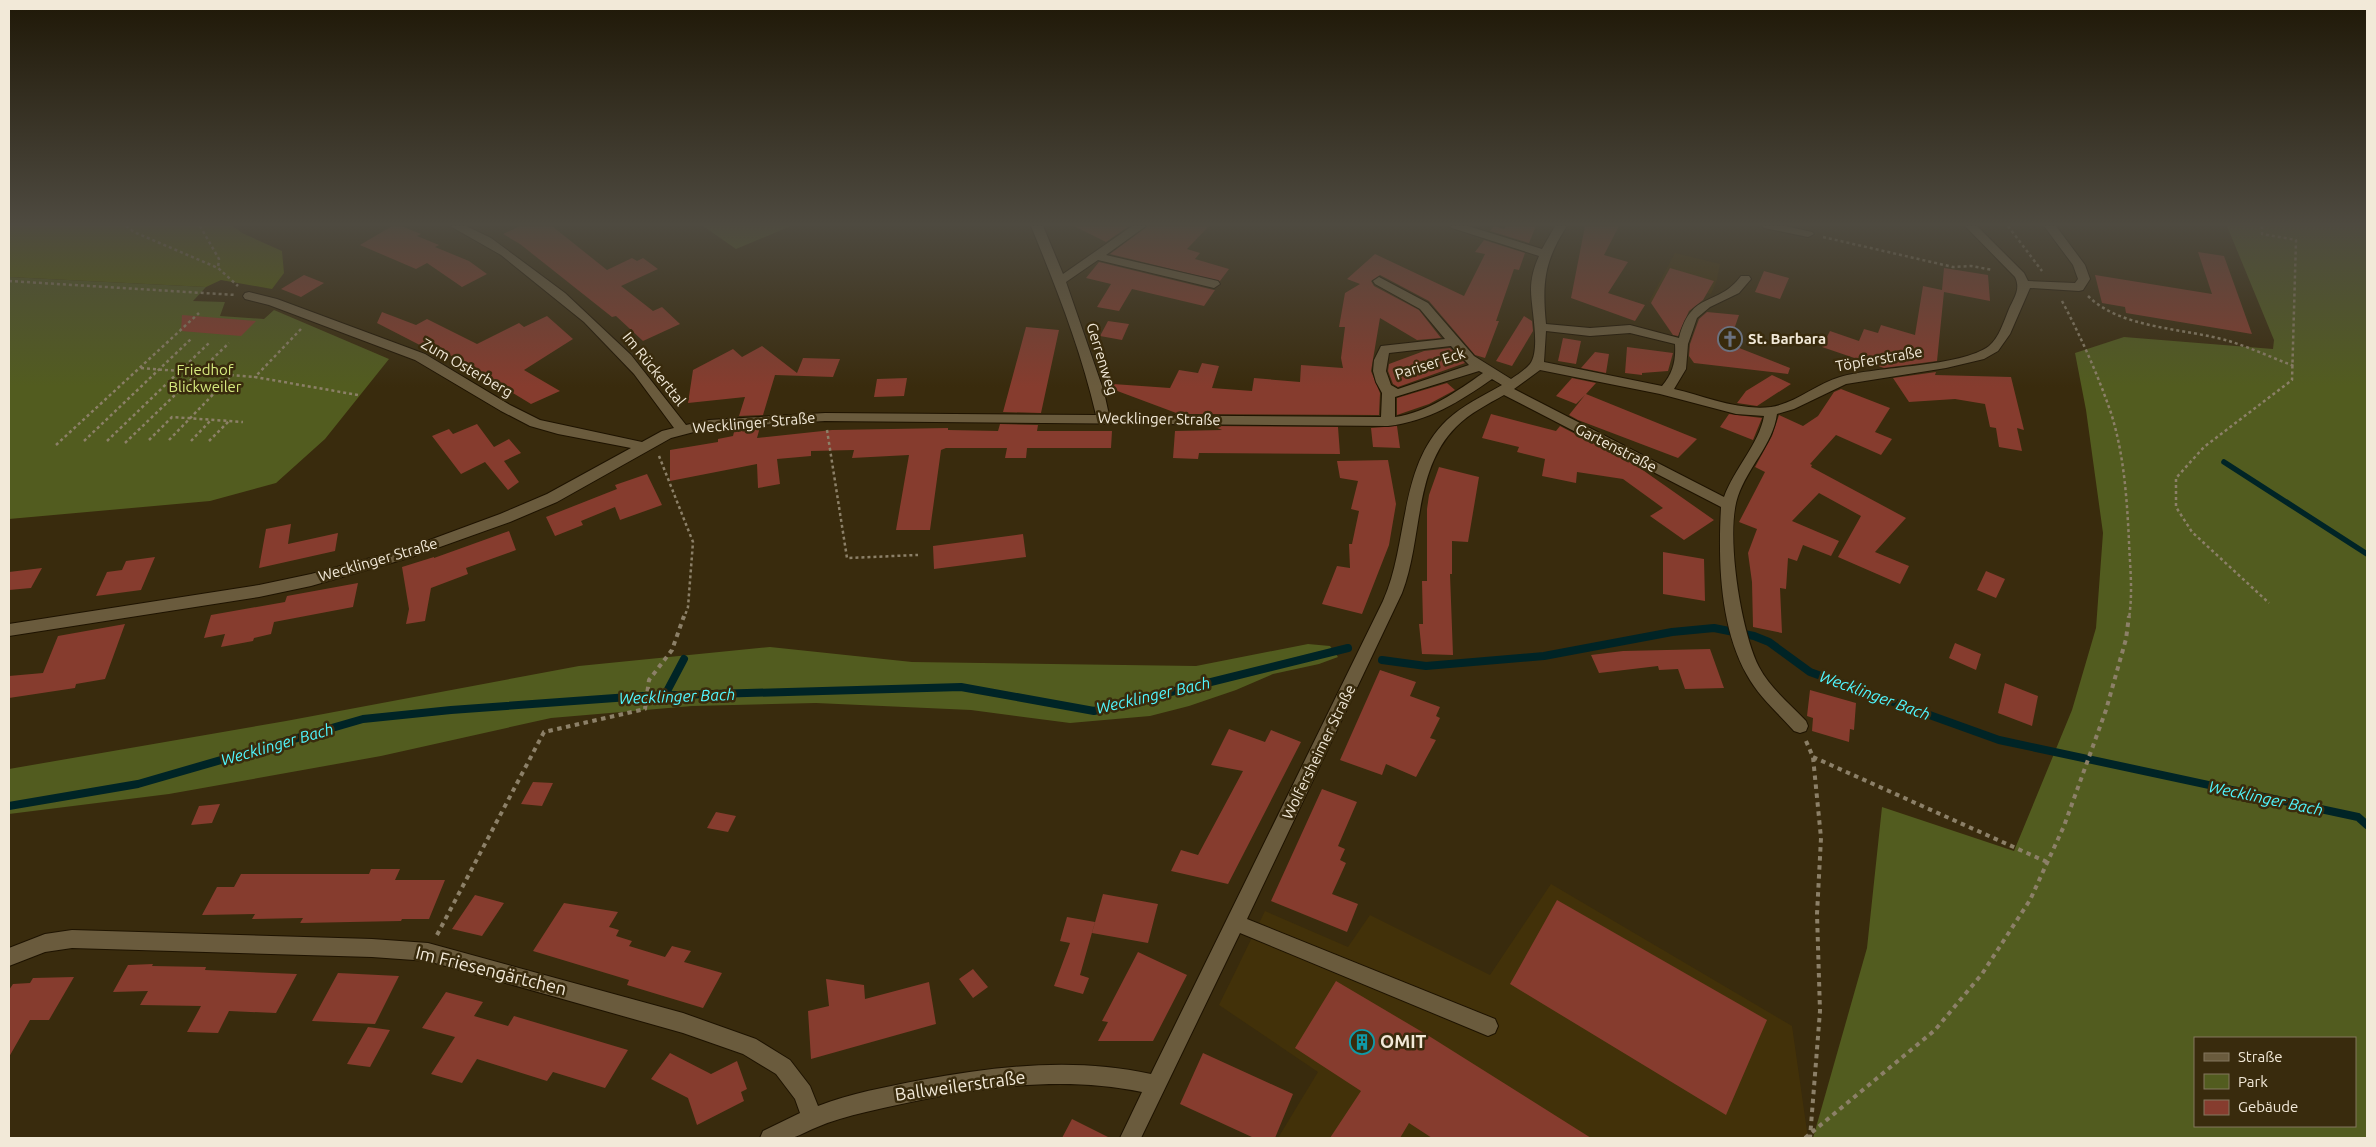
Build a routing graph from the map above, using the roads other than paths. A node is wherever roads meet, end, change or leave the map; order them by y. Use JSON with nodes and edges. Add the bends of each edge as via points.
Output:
{"nodes":[{"id":1,"x":1745,"y":279,"type":"dead end"},
{"id":2,"x":540,"y":280,"type":"edge"},
{"id":3,"x":1195,"y":280,"type":"edge"},
{"id":4,"x":1538,"y":280,"type":"edge"},
{"id":5,"x":2022,"y":280,"type":"joint"},
{"id":6,"x":2084,"y":280,"type":"edge"},
{"id":7,"x":1060,"y":281,"type":"edge"},
{"id":8,"x":1379,"y":281,"type":"dead end"},
{"id":9,"x":1214,"y":284,"type":"dead end"},
{"id":10,"x":250,"y":296,"type":"road end"},
{"id":11,"x":1540,"y":327,"type":"junction"},
{"id":12,"x":1455,"y":342,"type":"junction"},
{"id":13,"x":1681,"y":342,"type":"junction"},
{"id":14,"x":1537,"y":365,"type":"junction"},
{"id":15,"x":1479,"y":366,"type":"junction"},
{"id":16,"x":1492,"y":373,"type":"junction"},
{"id":17,"x":1508,"y":387,"type":"junction"},
{"id":18,"x":1665,"y":391,"type":"junction"},
{"id":19,"x":1389,"y":392,"type":"junction"},
{"id":20,"x":1771,"y":411,"type":"junction"},
{"id":21,"x":1103,"y":418,"type":"junction"},
{"id":22,"x":1388,"y":422,"type":"junction"},
{"id":23,"x":682,"y":429,"type":"junction"},
{"id":24,"x":647,"y":445,"type":"junction"},
{"id":25,"x":1728,"y":505,"type":"junction"},
{"id":26,"x":9,"y":630,"type":"edge"},
{"id":27,"x":1800,"y":726,"type":"road end"},
{"id":28,"x":1236,"y":923,"type":"junction"},
{"id":29,"x":9,"y":957,"type":"edge"},
{"id":30,"x":1488,"y":1026,"type":"dead end"},
{"id":31,"x":1157,"y":1085,"type":"junction"},
{"id":32,"x":812,"y":1118,"type":"junction"},
{"id":33,"x":770,"y":1138,"type":"edge"},
{"id":34,"x":1130,"y":1138,"type":"edge"}],
"edges":[{"from":1,"to":13,"type":"street","via":[[1735,291],[1704,306],[1692,316]]},
{"from":2,"to":23,"type":"street","name":"Im Rückerttal","via":[[615,344]]},
{"from":3,"to":9,"type":"street"},
{"from":4,"to":11,"type":"street"},
{"from":5,"to":6,"type":"street","via":[[2079,287]]},
{"from":5,"to":20,"type":"street","name":"Töpferstraße","via":[[2023,292],[2004,334],[1994,348],[1979,356],[1844,380]]},
{"from":7,"to":21,"type":"street","name":"Gerrenweg"},
{"from":8,"to":12,"type":"street","name":"Pariser Eck","via":[[1424,306]]},
{"from":10,"to":24,"type":"street","name":"Zum Osterberg","via":[[420,357],[513,413],[538,424]]},
{"from":11,"to":13,"type":"street","via":[[1590,332],[1630,329]]},
{"from":11,"to":14,"type":"street"},
{"from":12,"to":15,"type":"street","name":"Pariser Eck"},
{"from":12,"to":19,"type":"street","name":"Pariser Eck","via":[[1385,349],[1379,358],[1381,377]]},
{"from":13,"to":18,"type":"street","via":[[1683,359],[1678,375]]},
{"from":14,"to":17,"type":"street","name":"Wolfersheimer Straße"},
{"from":14,"to":18,"type":"street","name":"Töpferstraße"},
{"from":15,"to":16,"type":"street","name":"Pariser Eck"},
{"from":15,"to":19,"type":"street","name":"Pariser Eck","via":[[1406,391]]},
{"from":16,"to":17,"type":"street","name":"Pariser Eck"},
{"from":16,"to":22,"type":"street","name":"Wecklinger Straße","via":[[1432,412]]},
{"from":17,"to":25,"type":"street","name":"Gartenstraße"},
{"from":17,"to":28,"type":"street","name":"Wolfersheimer Straße","via":[[1458,417],[1431,448],[1420,471],[1408,547],[1394,593]]},
{"from":18,"to":20,"type":"street","name":"Töpferstraße","via":[[1741,409]]},
{"from":19,"to":22,"type":"street"},
{"from":20,"to":25,"type":"street","via":[[1768,428],[1736,483]]},
{"from":21,"to":22,"type":"street","name":"Wecklinger Straße"},
{"from":21,"to":23,"type":"street","name":"Wecklinger Straße","via":[[825,417],[709,424]]},
{"from":23,"to":24,"type":"street","name":"Wecklinger Straße"},
{"from":24,"to":26,"type":"street","name":"Wecklinger Straße","via":[[552,498],[496,522],[404,554],[259,591]]},
{"from":25,"to":27,"type":"street","via":[[1734,615],[1740,640],[1753,672]]},
{"from":28,"to":30,"type":"street"},
{"from":28,"to":31,"type":"street","name":"Wolfersheimer Straße"},
{"from":29,"to":32,"type":"street","name":"Im Friesengärtchen","via":[[45,943],[72,939],[363,947],[428,952],[683,1024],[749,1046],[783,1067],[803,1093]]},
{"from":31,"to":32,"type":"street","name":"Ballweilerstraße","via":[[1100,1075],[1038,1075],[974,1081],[884,1097]]},
{"from":31,"to":34,"type":"street","name":"Wolfersheimer Straße"},
{"from":32,"to":33,"type":"street","name":"Ballweilerstraße"}]}
